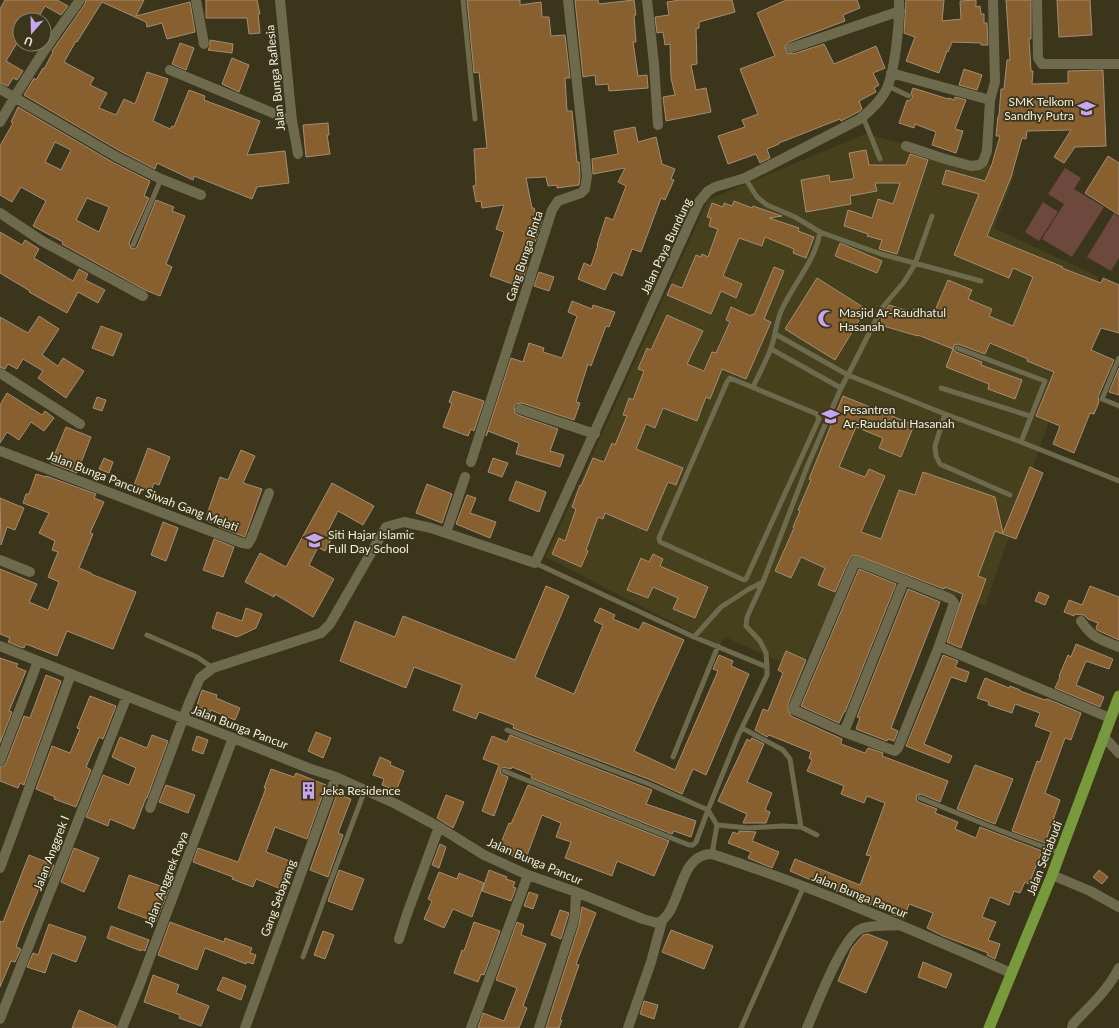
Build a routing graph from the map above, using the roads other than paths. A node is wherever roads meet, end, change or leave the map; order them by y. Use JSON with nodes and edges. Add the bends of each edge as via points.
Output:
{"nodes":[{"id":1,"x":80,"y":0,"type":"edge"},
{"id":2,"x":196,"y":0,"type":"edge"},
{"id":3,"x":280,"y":0,"type":"edge"},
{"id":4,"x":463,"y":0,"type":"edge"},
{"id":5,"x":568,"y":0,"type":"edge"},
{"id":6,"x":647,"y":0,"type":"edge"},
{"id":7,"x":899,"y":0,"type":"edge"},
{"id":8,"x":992,"y":0,"type":"edge"},
{"id":9,"x":1036,"y":0,"type":"edge"},
{"id":10,"x":900,"y":11,"type":"junction"},
{"id":11,"x":204,"y":44,"type":"dead end"},
{"id":12,"x":791,"y":48,"type":"dead end"},
{"id":13,"x":1119,"y":64,"type":"edge"},
{"id":14,"x":170,"y":70,"type":"dead end"},
{"id":15,"x":891,"y":73,"type":"junction"},
{"id":16,"x":888,"y":86,"type":"junction"},
{"id":17,"x":0,"y":89,"type":"edge"},
{"id":18,"x":909,"y":96,"type":"dead end"},
{"id":19,"x":14,"y":98,"type":"junction"},
{"id":20,"x":990,"y":100,"type":"junction"},
{"id":21,"x":863,"y":117,"type":"junction"},
{"id":22,"x":475,"y":119,"type":"dead end"},
{"id":23,"x":0,"y":122,"type":"edge"},
{"id":24,"x":292,"y":122,"type":"junction"},
{"id":25,"x":658,"y":125,"type":"dead end"},
{"id":26,"x":906,"y":146,"type":"dead end"},
{"id":27,"x":298,"y":154,"type":"dead end"},
{"id":28,"x":880,"y":160,"type":"dead end"},
{"id":29,"x":745,"y":178,"type":"junction"},
{"id":30,"x":161,"y":179,"type":"junction"},
{"id":31,"x":201,"y":194,"type":"dead end"},
{"id":32,"x":0,"y":213,"type":"edge"},
{"id":33,"x":932,"y":216,"type":"dead end"},
{"id":34,"x":820,"y":232,"type":"junction"},
{"id":35,"x":133,"y":245,"type":"dead end"},
{"id":36,"x":915,"y":264,"type":"junction"},
{"id":37,"x":981,"y":281,"type":"dead end"},
{"id":38,"x":143,"y":296,"type":"dead end"},
{"id":39,"x":775,"y":334,"type":"junction"},
{"id":40,"x":957,"y":348,"type":"dead end"},
{"id":41,"x":771,"y":349,"type":"junction"},
{"id":42,"x":1119,"y":358,"type":"edge"},
{"id":43,"x":0,"y":373,"type":"edge"},
{"id":44,"x":848,"y":375,"type":"junction"},
{"id":45,"x":753,"y":387,"type":"junction"},
{"id":46,"x":840,"y":388,"type":"junction"},
{"id":47,"x":941,"y":388,"type":"dead end"},
{"id":48,"x":1119,"y":406,"type":"edge"},
{"id":49,"x":520,"y":409,"type":"dead end"},
{"id":50,"x":945,"y":414,"type":"junction"},
{"id":51,"x":1030,"y":416,"type":"junction"},
{"id":52,"x":80,"y":424,"type":"dead end"},
{"id":53,"x":595,"y":434,"type":"junction"},
{"id":54,"x":1021,"y":442,"type":"junction"},
{"id":55,"x":0,"y":451,"type":"edge"},
{"id":56,"x":471,"y":462,"type":"dead end"},
{"id":57,"x":465,"y":477,"type":"dead end"},
{"id":58,"x":1119,"y":481,"type":"edge"},
{"id":59,"x":269,"y":493,"type":"dead end"},
{"id":60,"x":1010,"y":495,"type":"dead end"},
{"id":61,"x":446,"y":533,"type":"junction"},
{"id":62,"x":0,"y":560,"type":"edge"},
{"id":63,"x":535,"y":563,"type":"junction"},
{"id":64,"x":30,"y":572,"type":"dead end"},
{"id":65,"x":904,"y":581,"type":"junction"},
{"id":66,"x":763,"y":582,"type":"junction"},
{"id":67,"x":1081,"y":621,"type":"dead end"},
{"id":68,"x":147,"y":635,"type":"dead end"},
{"id":69,"x":694,"y":637,"type":"junction"},
{"id":70,"x":0,"y":646,"type":"edge"},
{"id":71,"x":718,"y":646,"type":"junction"},
{"id":72,"x":939,"y":646,"type":"junction"},
{"id":73,"x":1119,"y":646,"type":"edge"},
{"id":74,"x":38,"y":661,"type":"junction"},
{"id":75,"x":767,"y":667,"type":"junction"},
{"id":76,"x":213,"y":668,"type":"junction"},
{"id":77,"x":71,"y":674,"type":"junction"},
{"id":78,"x":127,"y":696,"type":"junction"},
{"id":79,"x":1119,"y":696,"type":"edge"},
{"id":80,"x":1110,"y":718,"type":"junction"},
{"id":81,"x":183,"y":719,"type":"junction"},
{"id":82,"x":742,"y":728,"type":"junction"},
{"id":83,"x":508,"y":730,"type":"dead end"},
{"id":84,"x":844,"y":732,"type":"junction"},
{"id":85,"x":1103,"y":736,"type":"junction"},
{"id":86,"x":233,"y":738,"type":"junction"},
{"id":87,"x":1119,"y":753,"type":"edge"},
{"id":88,"x":673,"y":756,"type":"dead end"},
{"id":89,"x":0,"y":761,"type":"edge"},
{"id":90,"x":504,"y":771,"type":"dead end"},
{"id":91,"x":336,"y":777,"type":"junction"},
{"id":92,"x":365,"y":790,"type":"junction"},
{"id":93,"x":920,"y":798,"type":"dead end"},
{"id":94,"x":150,"y":808,"type":"dead end"},
{"id":95,"x":708,"y":810,"type":"junction"},
{"id":96,"x":717,"y":825,"type":"junction"},
{"id":97,"x":439,"y":827,"type":"junction"},
{"id":98,"x":801,"y":827,"type":"junction"},
{"id":99,"x":817,"y":835,"type":"dead end"},
{"id":100,"x":1060,"y":853,"type":"junction"},
{"id":101,"x":712,"y":854,"type":"junction"},
{"id":102,"x":0,"y":868,"type":"edge"},
{"id":103,"x":528,"y":874,"type":"junction"},
{"id":104,"x":1052,"y":875,"type":"junction"},
{"id":105,"x":804,"y":886,"type":"junction"},
{"id":106,"x":576,"y":892,"type":"junction"},
{"id":107,"x":1119,"y":907,"type":"edge"},
{"id":108,"x":662,"y":921,"type":"junction"},
{"id":109,"x":900,"y":924,"type":"junction"},
{"id":110,"x":399,"y":939,"type":"dead end"},
{"id":111,"x":303,"y":957,"type":"dead end"},
{"id":112,"x":1119,"y":968,"type":"edge"},
{"id":113,"x":1011,"y":973,"type":"junction"},
{"id":114,"x":0,"y":1019,"type":"edge"},
{"id":115,"x":122,"y":1028,"type":"edge"},
{"id":116,"x":245,"y":1028,"type":"edge"},
{"id":117,"x":471,"y":1028,"type":"edge"},
{"id":118,"x":538,"y":1028,"type":"edge"},
{"id":119,"x":628,"y":1028,"type":"edge"},
{"id":120,"x":741,"y":1028,"type":"edge"},
{"id":121,"x":806,"y":1028,"type":"edge"},
{"id":122,"x":989,"y":1028,"type":"edge"},
{"id":123,"x":1072,"y":1028,"type":"edge"}],
"edges":[{"from":1,"to":19,"type":"street"},
{"from":2,"to":11,"type":"street"},
{"from":3,"to":24,"type":"street","name":"Jalan Bunga Raflesia"},
{"from":4,"to":22,"type":"lane"},
{"from":5,"to":56,"type":"street","name":"Gang Bunga Rinta","via":[[587,176],[585,189],[581,193],[558,201],[552,210]]},
{"from":6,"to":25,"type":"street"},
{"from":7,"to":10,"type":"street","name":"Jalan Paya Bundung"},
{"from":8,"to":20,"type":"street","via":[[995,82]]},
{"from":9,"to":13,"type":"street","via":[[1040,63]]},
{"from":10,"to":12,"type":"street"},
{"from":10,"to":15,"type":"street","name":"Jalan Paya Bundung"},
{"from":14,"to":24,"type":"street"},
{"from":15,"to":16,"type":"street","name":"Jalan Paya Bundung"},
{"from":15,"to":20,"type":"street"},
{"from":16,"to":18,"type":"lane"},
{"from":16,"to":21,"type":"street","name":"Jalan Paya Bundung","via":[[875,106]]},
{"from":17,"to":19,"type":"street"},
{"from":19,"to":23,"type":"street"},
{"from":19,"to":30,"type":"street"},
{"from":20,"to":26,"type":"street","via":[[987,151],[979,165],[971,166]]},
{"from":21,"to":28,"type":"lane"},
{"from":21,"to":29,"type":"street","name":"Jalan Paya Bundung"},
{"from":24,"to":27,"type":"street","name":"Jalan Bunga Raflesia"},
{"from":29,"to":34,"type":"lane","via":[[767,205],[795,217]]},
{"from":29,"to":53,"type":"street","name":"Jalan Paya Bundung","via":[[715,187],[699,202]]},
{"from":30,"to":31,"type":"street"},
{"from":30,"to":35,"type":"lane"},
{"from":32,"to":38,"type":"street","via":[[42,241]]},
{"from":33,"to":36,"type":"lane"},
{"from":34,"to":36,"type":"lane"},
{"from":34,"to":39,"type":"lane","via":[[808,266],[783,306]]},
{"from":36,"to":37,"type":"lane"},
{"from":36,"to":44,"type":"lane","via":[[882,308]]},
{"from":39,"to":41,"type":"lane"},
{"from":39,"to":44,"type":"lane"},
{"from":40,"to":51,"type":"lane","via":[[1044,381]]},
{"from":41,"to":45,"type":"lane"},
{"from":41,"to":46,"type":"lane"},
{"from":42,"to":48,"type":"lane","via":[[1102,399]]},
{"from":43,"to":52,"type":"street"},
{"from":44,"to":46,"type":"lane"},
{"from":44,"to":50,"type":"lane"},
{"from":45,"to":45,"type":"lane","via":[[733,379],[729,380],[658,538],[660,542],[744,580],[819,419],[817,414]]},
{"from":46,"to":66,"type":"lane"},
{"from":47,"to":51,"type":"lane"},
{"from":49,"to":53,"type":"street"},
{"from":50,"to":54,"type":"lane"},
{"from":50,"to":60,"type":"lane","via":[[935,446],[940,464]]},
{"from":51,"to":54,"type":"lane"},
{"from":53,"to":63,"type":"street","name":"Jalan Paya Bundung"},
{"from":54,"to":58,"type":"lane"},
{"from":55,"to":59,"type":"street","name":"Jalan Bunga Pancur Siwah Gang Melati","via":[[248,544]]},
{"from":57,"to":61,"type":"street"},
{"from":61,"to":63,"type":"street"},
{"from":61,"to":76,"type":"street","via":[[404,522],[386,527],[330,624],[321,633]]},
{"from":62,"to":64,"type":"street"},
{"from":63,"to":69,"type":"lane"},
{"from":65,"to":72,"type":"street","via":[[954,601]]},
{"from":65,"to":84,"type":"street"},
{"from":65,"to":84,"type":"street","via":[[855,562],[794,706],[797,712]]},
{"from":66,"to":69,"type":"lane","via":[[721,607]]},
{"from":66,"to":75,"type":"lane","via":[[747,617],[746,626],[760,641],[766,653]]},
{"from":67,"to":73,"type":"street","via":[[1087,631],[1094,636]]},
{"from":68,"to":76,"type":"lane","via":[[197,657]]},
{"from":69,"to":71,"type":"lane"},
{"from":70,"to":74,"type":"street","name":"Jalan Bunga Pancur"},
{"from":71,"to":75,"type":"lane"},
{"from":71,"to":88,"type":"lane"},
{"from":72,"to":80,"type":"street"},
{"from":72,"to":84,"type":"street","via":[[896,751]]},
{"from":74,"to":77,"type":"street","name":"Jalan Bunga Pancur"},
{"from":74,"to":89,"type":"street"},
{"from":75,"to":82,"type":"lane","via":[[767,675]]},
{"from":76,"to":81,"type":"street","via":[[200,678]]},
{"from":77,"to":78,"type":"street","name":"Jalan Bunga Pancur"},
{"from":77,"to":102,"type":"street"},
{"from":78,"to":81,"type":"street","name":"Jalan Bunga Pancur"},
{"from":78,"to":114,"type":"street","name":"Jalan Anggrek I"},
{"from":79,"to":80,"type":"main road","name":"Jalan Setiabudi"},
{"from":80,"to":85,"type":"main road","name":"Jalan Setiabudi"},
{"from":81,"to":86,"type":"street","name":"Jalan Bunga Pancur"},
{"from":81,"to":94,"type":"street"},
{"from":82,"to":95,"type":"lane"},
{"from":82,"to":98,"type":"lane","via":[[783,750],[790,758]]},
{"from":83,"to":95,"type":"lane","via":[[649,784]]},
{"from":85,"to":87,"type":"street"},
{"from":85,"to":100,"type":"main road","name":"Jalan Setiabudi"},
{"from":86,"to":91,"type":"street","name":"Jalan Bunga Pancur"},
{"from":86,"to":115,"type":"street","name":"Jalan Anggrek Raya"},
{"from":90,"to":95,"type":"lane","via":[[690,845],[696,842]]},
{"from":91,"to":92,"type":"street","name":"Jalan Bunga Pancur"},
{"from":91,"to":116,"type":"street","name":"Gang Sebayang"},
{"from":92,"to":97,"type":"street","name":"Jalan Bunga Pancur"},
{"from":92,"to":111,"type":"lane"},
{"from":93,"to":100,"type":"lane"},
{"from":95,"to":96,"type":"lane"},
{"from":96,"to":98,"type":"lane","via":[[749,828]]},
{"from":96,"to":101,"type":"lane"},
{"from":97,"to":103,"type":"street","name":"Jalan Bunga Pancur","via":[[484,854]]},
{"from":97,"to":110,"type":"street"},
{"from":98,"to":99,"type":"lane"},
{"from":100,"to":104,"type":"main road","name":"Jalan Setiabudi"},
{"from":101,"to":105,"type":"street","name":"Jalan Bunga Pancur"},
{"from":101,"to":108,"type":"street","via":[[698,857],[690,866],[671,909]]},
{"from":103,"to":106,"type":"street","name":"Jalan Bunga Pancur"},
{"from":103,"to":117,"type":"street"},
{"from":104,"to":107,"type":"street"},
{"from":104,"to":113,"type":"main road","name":"Jalan Setiabudi"},
{"from":105,"to":109,"type":"street","name":"Jalan Bunga Pancur"},
{"from":105,"to":120,"type":"lane"},
{"from":106,"to":108,"type":"street","name":"Jalan Bunga Pancur","via":[[643,920],[657,923]]},
{"from":106,"to":118,"type":"street","via":[[573,922]]},
{"from":108,"to":119,"type":"street"},
{"from":109,"to":113,"type":"street","name":"Jalan Bunga Pancur"},
{"from":109,"to":121,"type":"street","via":[[860,929],[852,936],[836,962]]},
{"from":112,"to":123,"type":"street"},
{"from":113,"to":122,"type":"main road","name":"Jalan Setiabudi"}]}
